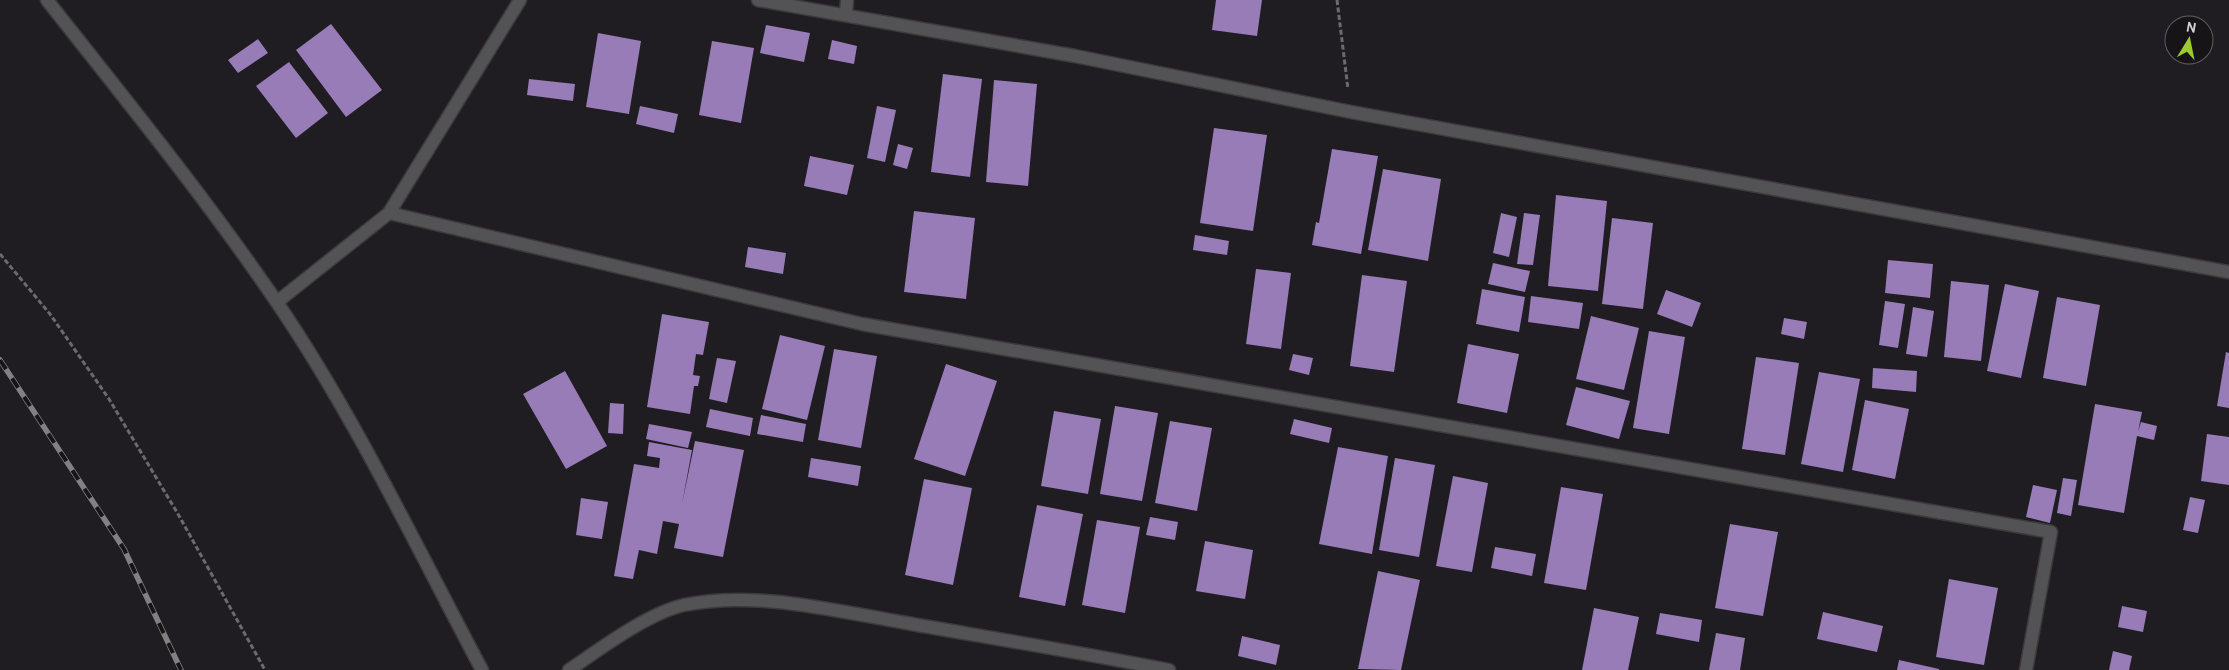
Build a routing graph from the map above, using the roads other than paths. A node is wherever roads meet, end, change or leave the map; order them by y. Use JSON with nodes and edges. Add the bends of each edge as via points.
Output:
{"nodes":[{"id":1,"x":47,"y":0,"type":"edge"},
{"id":2,"x":520,"y":0,"type":"edge"},
{"id":3,"x":758,"y":0,"type":"edge"},
{"id":4,"x":847,"y":0,"type":"edge"},
{"id":5,"x":846,"y":14,"type":"junction"},
{"id":6,"x":389,"y":213,"type":"junction"},
{"id":7,"x":2229,"y":272,"type":"edge"},
{"id":8,"x":277,"y":302,"type":"junction"},
{"id":9,"x":482,"y":670,"type":"edge"},
{"id":10,"x":569,"y":670,"type":"edge"},
{"id":11,"x":1169,"y":670,"type":"edge"},
{"id":12,"x":2026,"y":670,"type":"edge"}],
"edges":[{"from":1,"to":8,"type":"street","via":[[160,143]]},
{"from":2,"to":6,"type":"street"},
{"from":3,"to":5,"type":"street"},
{"from":4,"to":5,"type":"street"},
{"from":5,"to":7,"type":"street","via":[[1351,112]]},
{"from":6,"to":8,"type":"street"},
{"from":6,"to":12,"type":"street","via":[[862,324],[2051,532]]},
{"from":8,"to":9,"type":"street","via":[[353,426]]},
{"from":10,"to":11,"type":"street","via":[[642,623],[682,606],[728,601],[786,602]]}]}
